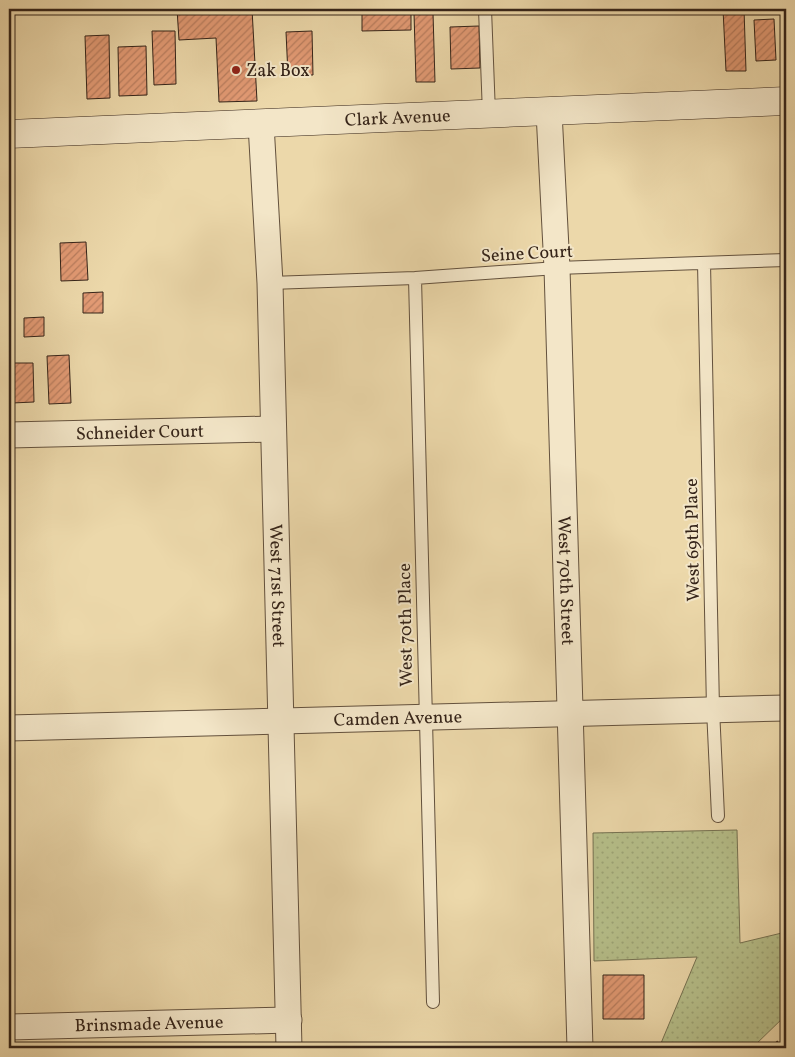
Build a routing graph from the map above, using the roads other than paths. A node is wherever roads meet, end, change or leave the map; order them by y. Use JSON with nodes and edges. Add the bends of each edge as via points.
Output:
{"nodes":[{"id":1,"x":485,"y":9,"type":"edge"},
{"id":2,"x":786,"y":101,"type":"edge"},
{"id":3,"x":550,"y":112,"type":"junction"},
{"id":4,"x":489,"y":114,"type":"junction"},
{"id":5,"x":261,"y":124,"type":"junction"},
{"id":6,"x":9,"y":134,"type":"edge"},
{"id":7,"x":786,"y":260,"type":"edge"},
{"id":8,"x":704,"y":263,"type":"junction"},
{"id":9,"x":557,"y":268,"type":"junction"},
{"id":10,"x":415,"y":278,"type":"junction"},
{"id":11,"x":270,"y":283,"type":"junction"},
{"id":12,"x":272,"y":428,"type":"junction"},
{"id":13,"x":9,"y":436,"type":"edge"},
{"id":14,"x":786,"y":708,"type":"edge"},
{"id":15,"x":713,"y":710,"type":"junction"},
{"id":16,"x":571,"y":713,"type":"junction"},
{"id":17,"x":425,"y":717,"type":"junction"},
{"id":18,"x":281,"y":721,"type":"junction"},
{"id":19,"x":9,"y":728,"type":"edge"},
{"id":20,"x":718,"y":816,"type":"dead end"},
{"id":21,"x":433,"y":1002,"type":"dead end"},
{"id":22,"x":289,"y":1020,"type":"junction"},
{"id":23,"x":9,"y":1027,"type":"edge"},
{"id":24,"x":289,"y":1048,"type":"edge"},
{"id":25,"x":580,"y":1048,"type":"edge"}],
"edges":[{"from":1,"to":4,"type":"lane"},
{"from":2,"to":3,"type":"street","name":"Clark Avenue"},
{"from":3,"to":4,"type":"street","name":"Clark Avenue"},
{"from":3,"to":9,"type":"street","name":"West 70th Street"},
{"from":4,"to":5,"type":"street","name":"Clark Avenue"},
{"from":5,"to":6,"type":"street","name":"Clark Avenue"},
{"from":5,"to":11,"type":"street","name":"West 71st Street"},
{"from":7,"to":8,"type":"lane","name":"Seine Court"},
{"from":8,"to":9,"type":"lane","name":"Seine Court"},
{"from":8,"to":15,"type":"lane","name":"West 69th Place"},
{"from":9,"to":10,"type":"lane","name":"Seine Court"},
{"from":9,"to":16,"type":"street","name":"West 70th Street"},
{"from":10,"to":11,"type":"lane","name":"Seine Court"},
{"from":10,"to":17,"type":"lane","name":"West 70th Place"},
{"from":11,"to":12,"type":"street","name":"West 71st Street"},
{"from":12,"to":13,"type":"street","name":"Schneider Court"},
{"from":12,"to":18,"type":"street","name":"West 71st Street"},
{"from":14,"to":15,"type":"street","name":"Camden Avenue"},
{"from":15,"to":16,"type":"street","name":"Camden Avenue"},
{"from":15,"to":20,"type":"lane","name":"West 69th Place"},
{"from":16,"to":17,"type":"street","name":"Camden Avenue"},
{"from":16,"to":25,"type":"street","name":"West 70th Street"},
{"from":17,"to":18,"type":"street","name":"Camden Avenue"},
{"from":17,"to":21,"type":"lane","name":"West 70th Place"},
{"from":18,"to":19,"type":"street","name":"Camden Avenue"},
{"from":18,"to":22,"type":"street","name":"West 71st Street"},
{"from":22,"to":23,"type":"street","name":"Brinsmade Avenue"},
{"from":22,"to":24,"type":"street","name":"West 71st Street"}]}
